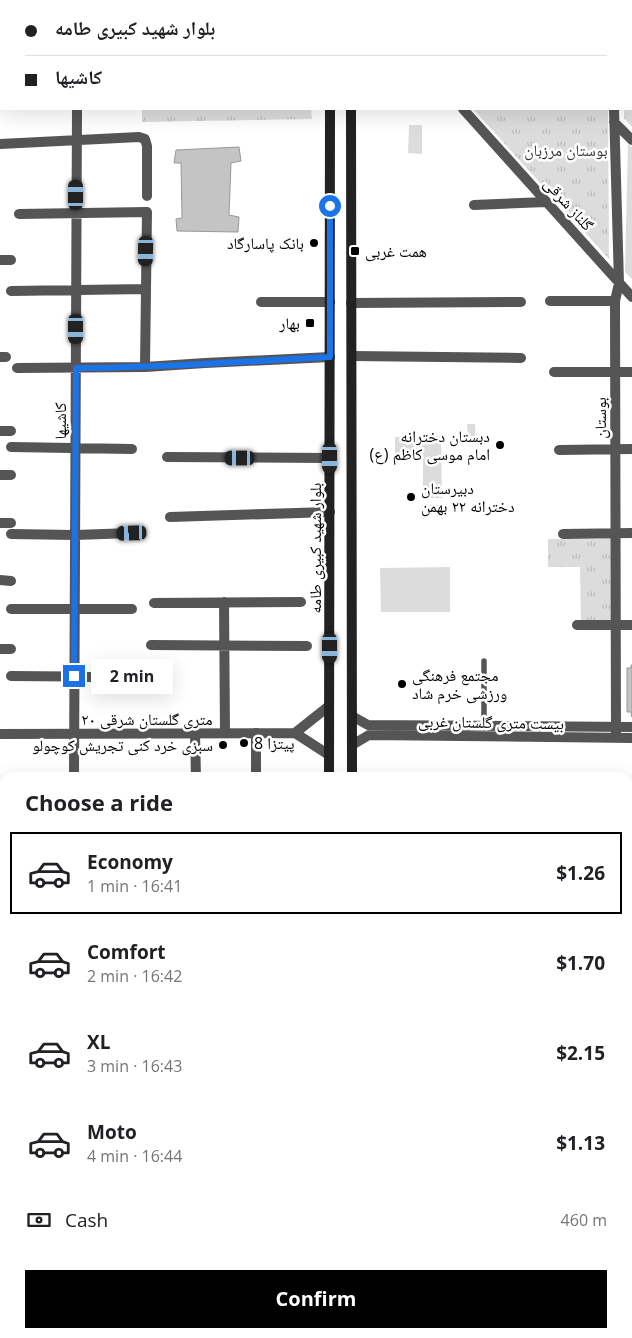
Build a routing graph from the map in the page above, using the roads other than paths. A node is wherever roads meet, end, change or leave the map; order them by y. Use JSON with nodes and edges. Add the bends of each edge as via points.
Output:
{"nodes":[{"id":1,"x":77,"y":110,"type":"edge"},
{"id":2,"x":330,"y":110,"type":"edge"},
{"id":3,"x":351,"y":110,"type":"edge"},
{"id":4,"x":464,"y":110,"type":"edge"},
{"id":5,"x":614,"y":110,"type":"edge"},
{"id":6,"x":614,"y":122,"type":"junction"},
{"id":7,"x":76,"y":140,"type":"junction"},
{"id":8,"x":632,"y":140,"type":"edge"},
{"id":9,"x":0,"y":144,"type":"edge"},
{"id":10,"x":147,"y":196,"type":"dead end"},
{"id":11,"x":546,"y":202,"type":"junction"},
{"id":12,"x":474,"y":204,"type":"dead end"},
{"id":13,"x":76,"y":213,"type":"junction"},
{"id":14,"x":19,"y":214,"type":"dead end"},
{"id":15,"x":0,"y":260,"type":"edge"},
{"id":16,"x":11,"y":260,"type":"dead end"},
{"id":17,"x":619,"y":283,"type":"junction"},
{"id":18,"x":146,"y":289,"type":"junction"},
{"id":19,"x":76,"y":291,"type":"junction"},
{"id":20,"x":11,"y":292,"type":"dead end"},
{"id":21,"x":632,"y":297,"type":"edge"},
{"id":22,"x":615,"y":300,"type":"junction"},
{"id":23,"x":550,"y":301,"type":"dead end"},
{"id":24,"x":261,"y":302,"type":"dead end"},
{"id":25,"x":330,"y":302,"type":"junction"},
{"id":26,"x":521,"y":302,"type":"dead end"},
{"id":27,"x":352,"y":303,"type":"junction"},
{"id":28,"x":352,"y":356,"type":"junction"},
{"id":29,"x":330,"y":357,"type":"junction"},
{"id":30,"x":521,"y":358,"type":"dead end"},
{"id":31,"x":17,"y":368,"type":"dead end"},
{"id":32,"x":76,"y":368,"type":"junction"},
{"id":33,"x":145,"y":368,"type":"junction"},
{"id":34,"x":554,"y":372,"type":"dead end"},
{"id":35,"x":632,"y":372,"type":"edge"},
{"id":36,"x":615,"y":373,"type":"junction"},
{"id":37,"x":0,"y":431,"type":"edge"},
{"id":38,"x":11,"y":431,"type":"dead end"},
{"id":39,"x":11,"y":447,"type":"dead end"},
{"id":40,"x":75,"y":448,"type":"junction"},
{"id":41,"x":132,"y":449,"type":"dead end"},
{"id":42,"x":615,"y":449,"type":"junction"},
{"id":43,"x":632,"y":449,"type":"edge"},
{"id":44,"x":558,"y":450,"type":"dead end"},
{"id":45,"x":167,"y":457,"type":"dead end"},
{"id":46,"x":330,"y":458,"type":"junction"},
{"id":47,"x":0,"y":475,"type":"edge"},
{"id":48,"x":11,"y":475,"type":"dead end"},
{"id":49,"x":330,"y":512,"type":"junction"},
{"id":50,"x":170,"y":516,"type":"dead end"},
{"id":51,"x":0,"y":523,"type":"edge"},
{"id":52,"x":11,"y":523,"type":"dead end"},
{"id":53,"x":132,"y":533,"type":"dead end"},
{"id":54,"x":616,"y":533,"type":"junction"},
{"id":55,"x":632,"y":533,"type":"edge"},
{"id":56,"x":11,"y":534,"type":"dead end"},
{"id":57,"x":563,"y":534,"type":"dead end"},
{"id":58,"x":75,"y":535,"type":"junction"},
{"id":59,"x":224,"y":602,"type":"junction"},
{"id":60,"x":300,"y":602,"type":"dead end"},
{"id":61,"x":154,"y":603,"type":"dead end"},
{"id":62,"x":11,"y":609,"type":"dead end"},
{"id":63,"x":75,"y":609,"type":"junction"},
{"id":64,"x":132,"y":609,"type":"dead end"},
{"id":65,"x":577,"y":625,"type":"dead end"},
{"id":66,"x":632,"y":625,"type":"edge"},
{"id":67,"x":616,"y":626,"type":"junction"},
{"id":68,"x":151,"y":645,"type":"dead end"},
{"id":69,"x":224,"y":645,"type":"junction"},
{"id":70,"x":307,"y":646,"type":"dead end"},
{"id":71,"x":484,"y":661,"type":"dead end"},
{"id":72,"x":11,"y":676,"type":"dead end"},
{"id":73,"x":74,"y":676,"type":"junction"},
{"id":74,"x":132,"y":677,"type":"dead end"},
{"id":75,"x":329,"y":706,"type":"junction"},
{"id":76,"x":352,"y":716,"type":"junction"},
{"id":77,"x":484,"y":725,"type":"junction"},
{"id":78,"x":616,"y":727,"type":"junction"},
{"id":79,"x":632,"y":727,"type":"edge"},
{"id":80,"x":194,"y":733,"type":"junction"},
{"id":81,"x":225,"y":733,"type":"junction"},
{"id":82,"x":256,"y":733,"type":"junction"},
{"id":83,"x":295,"y":733,"type":"junction"},
{"id":84,"x":0,"y":734,"type":"edge"},
{"id":85,"x":74,"y":734,"type":"junction"},
{"id":86,"x":616,"y":738,"type":"junction"},
{"id":87,"x":632,"y":738,"type":"edge"},
{"id":88,"x":352,"y":745,"type":"junction"},
{"id":89,"x":329,"y":755,"type":"junction"},
{"id":90,"x":74,"y":772,"type":"edge"},
{"id":91,"x":196,"y":772,"type":"edge"},
{"id":92,"x":256,"y":772,"type":"edge"},
{"id":93,"x":329,"y":772,"type":"edge"},
{"id":94,"x":352,"y":772,"type":"edge"}],
"edges":[{"from":1,"to":7,"type":"street","name":"کاشیها"},
{"from":2,"to":25,"type":"main road","name":"بلوار شهید کبیری طامه"},
{"from":3,"to":27,"type":"main road"},
{"from":4,"to":11,"type":"street","name":"گلناز شرقی"},
{"from":5,"to":6,"type":"street","name":"بوستان"},
{"from":6,"to":8,"type":"street"},
{"from":6,"to":17,"type":"street","name":"بوستان"},
{"from":7,"to":9,"type":"street"},
{"from":7,"to":10,"type":"street","via":[[139,137],[145,140],[148,146]]},
{"from":7,"to":13,"type":"street","name":"کاشیها"},
{"from":11,"to":12,"type":"street"},
{"from":11,"to":17,"type":"street","name":"گلناز شرقی"},
{"from":13,"to":14,"type":"street"},
{"from":13,"to":18,"type":"street","via":[[147,212]]},
{"from":13,"to":19,"type":"street","name":"کاشیها"},
{"from":15,"to":16,"type":"street"},
{"from":17,"to":21,"type":"street","name":"گلناز شرقی"},
{"from":17,"to":22,"type":"street","name":"بوستان"},
{"from":18,"to":19,"type":"street"},
{"from":18,"to":33,"type":"street"},
{"from":19,"to":20,"type":"street"},
{"from":19,"to":32,"type":"street","name":"کاشیها"},
{"from":22,"to":23,"type":"street"},
{"from":22,"to":36,"type":"street","name":"بوستان"},
{"from":24,"to":25,"type":"street"},
{"from":25,"to":29,"type":"main road","name":"بلوار شهید کبیری طامه"},
{"from":26,"to":27,"type":"street"},
{"from":27,"to":28,"type":"main road"},
{"from":28,"to":30,"type":"street"},
{"from":28,"to":76,"type":"main road"},
{"from":29,"to":33,"type":"street"},
{"from":29,"to":46,"type":"main road","name":"بلوار شهید کبیری طامه"},
{"from":31,"to":32,"type":"street"},
{"from":32,"to":33,"type":"street"},
{"from":32,"to":40,"type":"street","name":"کاشیها"},
{"from":34,"to":36,"type":"street"},
{"from":35,"to":36,"type":"street"},
{"from":36,"to":42,"type":"street","name":"بوستان"},
{"from":37,"to":38,"type":"street"},
{"from":39,"to":40,"type":"street"},
{"from":40,"to":41,"type":"street"},
{"from":40,"to":58,"type":"street","name":"کاشیها"},
{"from":42,"to":43,"type":"street"},
{"from":42,"to":44,"type":"street"},
{"from":42,"to":54,"type":"street","name":"بوستان"},
{"from":45,"to":46,"type":"street"},
{"from":46,"to":49,"type":"main road","name":"بلوار شهید کبیری طامه"},
{"from":47,"to":48,"type":"street"},
{"from":49,"to":50,"type":"street"},
{"from":49,"to":75,"type":"main road","name":"بلوار شهید کبیری طامه"},
{"from":51,"to":52,"type":"street"},
{"from":53,"to":58,"type":"street"},
{"from":54,"to":55,"type":"street"},
{"from":54,"to":57,"type":"street"},
{"from":54,"to":67,"type":"street","name":"بوستان"},
{"from":56,"to":58,"type":"street"},
{"from":58,"to":63,"type":"street","name":"کاشیها"},
{"from":59,"to":60,"type":"street"},
{"from":59,"to":61,"type":"street"},
{"from":59,"to":69,"type":"street"},
{"from":62,"to":63,"type":"street"},
{"from":63,"to":64,"type":"street"},
{"from":63,"to":73,"type":"street","name":"کاشیها"},
{"from":65,"to":67,"type":"street"},
{"from":66,"to":67,"type":"street"},
{"from":67,"to":78,"type":"street","name":"بوستان"},
{"from":68,"to":69,"type":"street"},
{"from":69,"to":70,"type":"street"},
{"from":69,"to":81,"type":"street"},
{"from":71,"to":77,"type":"lane"},
{"from":72,"to":73,"type":"street"},
{"from":73,"to":74,"type":"street"},
{"from":73,"to":85,"type":"street","name":"کاشیها"},
{"from":75,"to":83,"type":"street"},
{"from":75,"to":89,"type":"main road","name":"بلوار شهید کبیری طامه"},
{"from":76,"to":77,"type":"street","name":"بیست متری گلستان غربی","via":[[368,725]]},
{"from":76,"to":88,"type":"main road"},
{"from":77,"to":78,"type":"street","name":"بیست متری گلستان غربی"},
{"from":78,"to":79,"type":"street","name":"بیست متری گلستان غربی"},
{"from":78,"to":86,"type":"street","name":"بوستان"},
{"from":80,"to":81,"type":"street","name":"۲۰ متری گلستان شرقی"},
{"from":80,"to":85,"type":"street","name":"۲۰ متری گلستان شرقی"},
{"from":80,"to":91,"type":"street"},
{"from":81,"to":82,"type":"street","name":"۲۰ متری گلستان شرقی"},
{"from":82,"to":83,"type":"street","name":"۲۰ متری گلستان شرقی"},
{"from":82,"to":92,"type":"street"},
{"from":83,"to":89,"type":"street"},
{"from":84,"to":85,"type":"street","name":"۲۰ متری گلستان شرقی"},
{"from":85,"to":90,"type":"street","name":"کاشیها"},
{"from":86,"to":87,"type":"street","name":"بیست متری گلستان غربی"},
{"from":86,"to":88,"type":"street","name":"بیست متری گلستان غربی","via":[[369,736]]},
{"from":88,"to":94,"type":"main road"},
{"from":89,"to":93,"type":"main road","name":"بلوار شهید کبیری طامه"}]}
